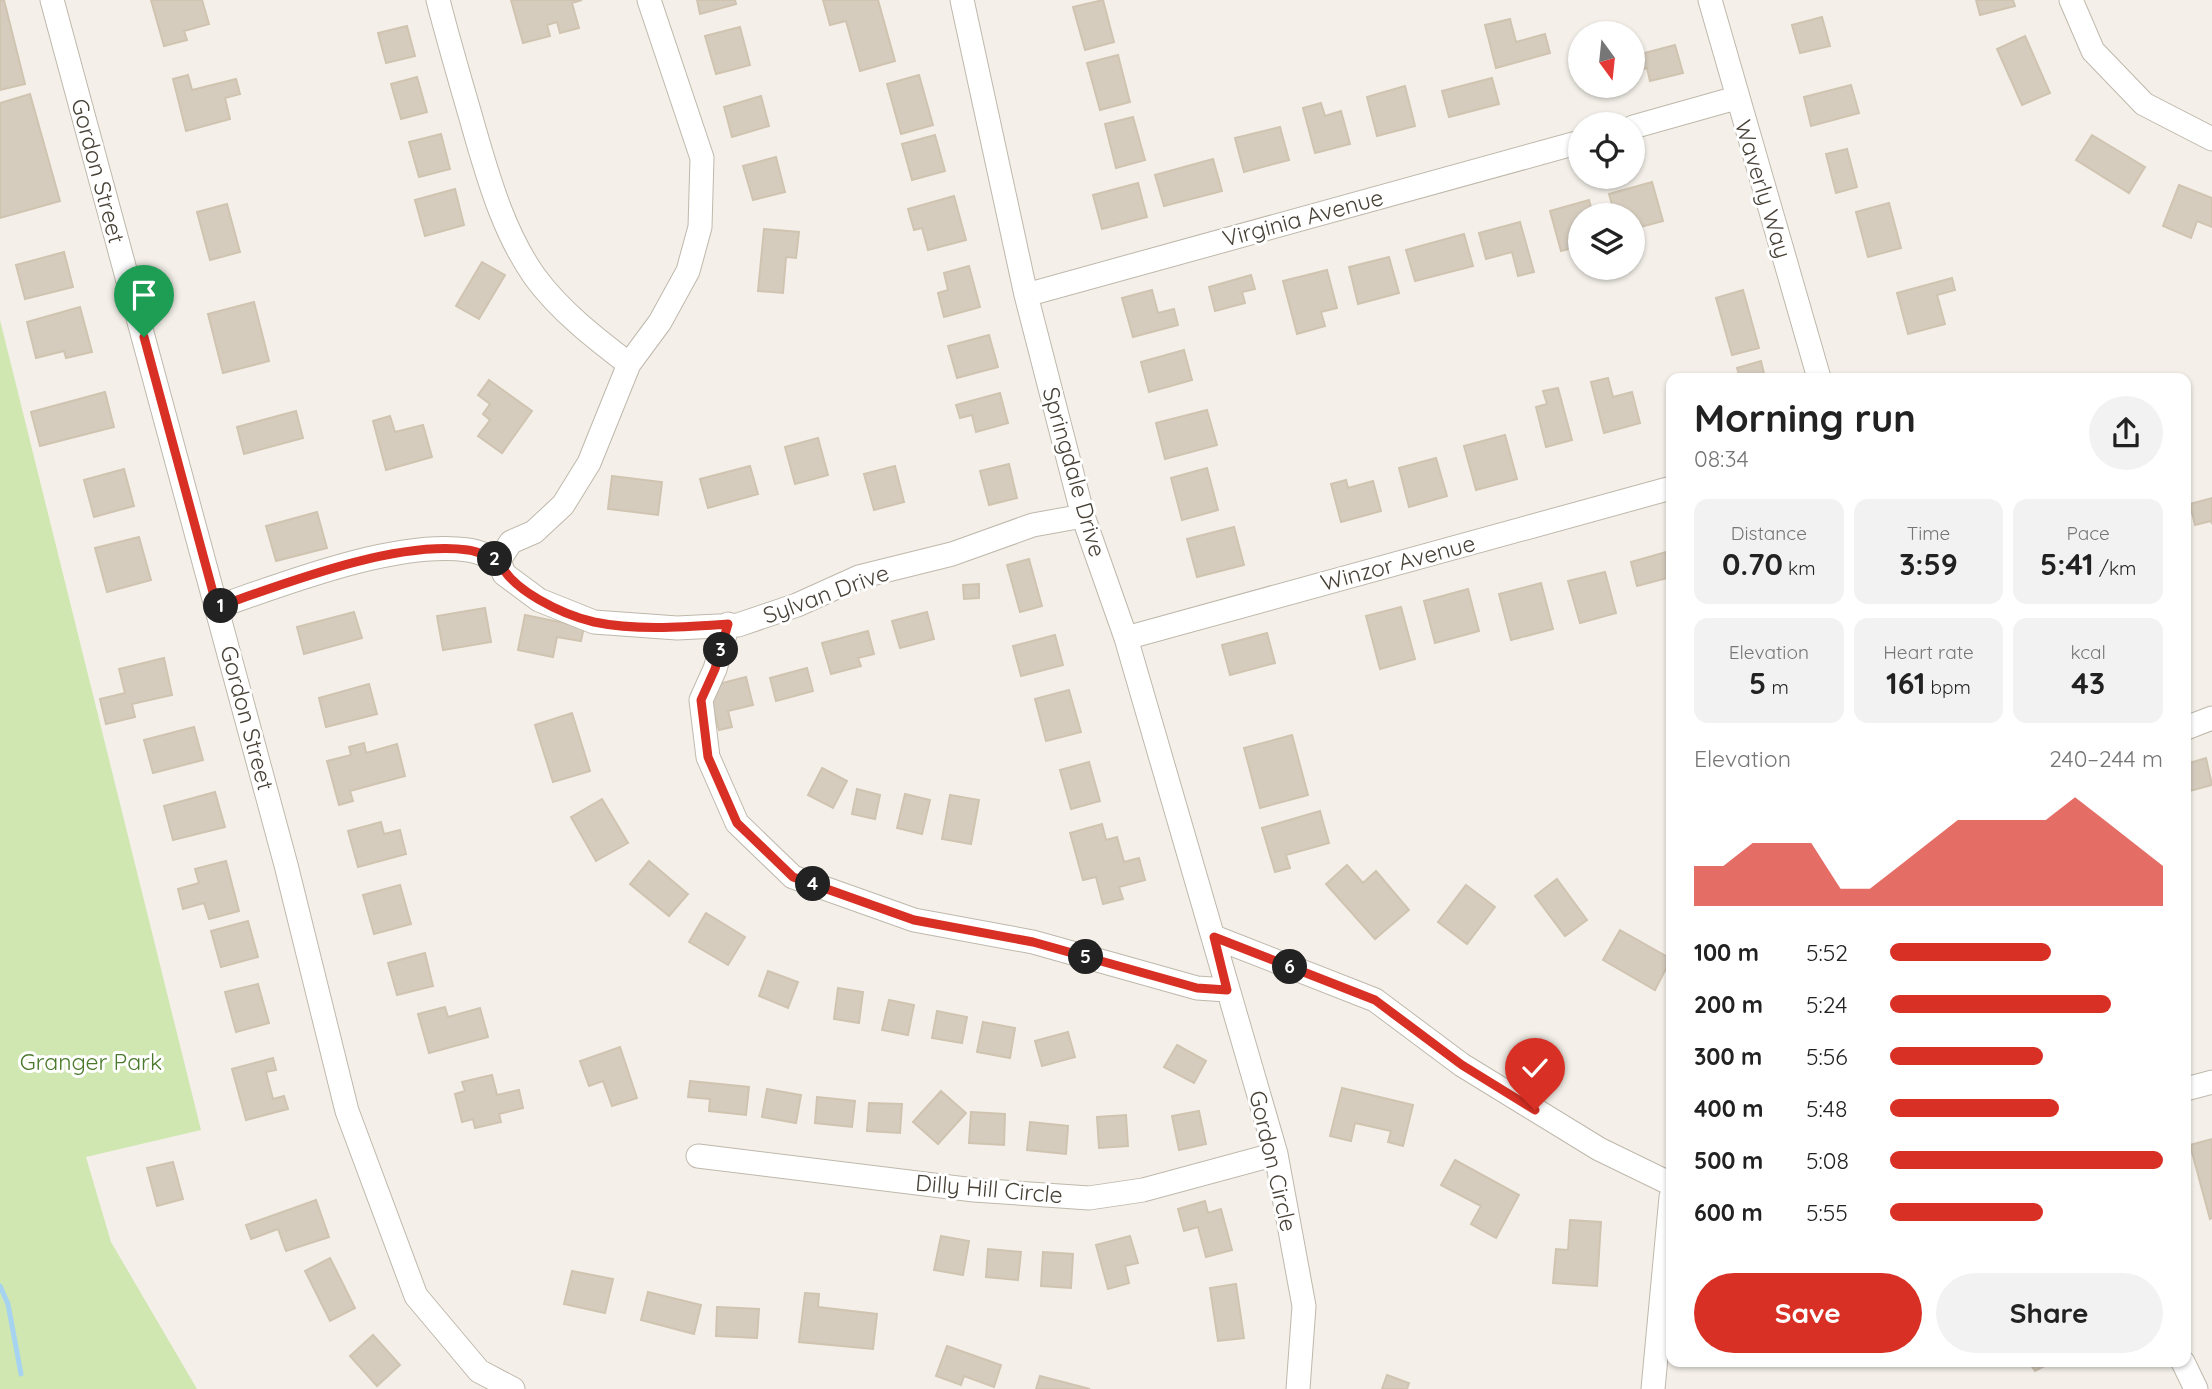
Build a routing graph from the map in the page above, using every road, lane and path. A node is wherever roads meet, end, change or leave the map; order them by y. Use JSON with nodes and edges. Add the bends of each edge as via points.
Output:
{"nodes":[{"id":1,"x":52,"y":0,"type":"edge"},
{"id":2,"x":438,"y":0,"type":"edge"},
{"id":3,"x":649,"y":0,"type":"edge"},
{"id":4,"x":962,"y":0,"type":"edge"},
{"id":5,"x":1710,"y":0,"type":"edge"},
{"id":6,"x":2071,"y":0,"type":"edge"},
{"id":7,"x":1737,"y":99,"type":"junction"},
{"id":8,"x":1645,"y":124,"type":"edge"},
{"id":9,"x":2212,"y":139,"type":"edge"},
{"id":10,"x":1568,"y":145,"type":"edge"},
{"id":11,"x":1026,"y":295,"type":"junction"},
{"id":12,"x":629,"y":364,"type":"junction"},
{"id":13,"x":1818,"y":373,"type":"edge"},
{"id":14,"x":1666,"y":489,"type":"edge"},
{"id":15,"x":1083,"y":516,"type":"junction"},
{"id":16,"x":499,"y":560,"type":"junction"},
{"id":17,"x":217,"y":607,"type":"junction"},
{"id":18,"x":728,"y":624,"type":"junction"},
{"id":19,"x":1126,"y":638,"type":"junction"},
{"id":20,"x":2212,"y":718,"type":"edge"},
{"id":21,"x":2191,"y":726,"type":"edge"},
{"id":22,"x":1214,"y":937,"type":"junction"},
{"id":23,"x":1227,"y":990,"type":"junction"},
{"id":24,"x":2212,"y":1082,"type":"edge"},
{"id":25,"x":2191,"y":1088,"type":"edge"},
{"id":26,"x":1276,"y":1154,"type":"junction"},
{"id":27,"x":698,"y":1156,"type":"dead end"},
{"id":28,"x":1666,"y":1182,"type":"edge"},
{"id":29,"x":1666,"y":1250,"type":"edge"},
{"id":30,"x":2185,"y":1367,"type":"edge"},
{"id":31,"x":513,"y":1389,"type":"edge"},
{"id":32,"x":1298,"y":1389,"type":"edge"},
{"id":33,"x":1653,"y":1389,"type":"edge"},
{"id":34,"x":2196,"y":1389,"type":"edge"}],
"edges":[{"from":1,"to":17,"type":"street","name":"Gordon Street"},
{"from":2,"to":12,"type":"street","via":[[488,181],[507,227],[549,294]]},
{"from":3,"to":12,"type":"street","via":[[702,158],[700,228],[688,271]]},
{"from":4,"to":11,"type":"street","name":"Springdale Drive"},
{"from":5,"to":7,"type":"street","name":"Waverly Way"},
{"from":6,"to":9,"type":"street","via":[[2093,51],[2144,104]]},
{"from":7,"to":8,"type":"street"},
{"from":7,"to":13,"type":"street","name":"Waverly Way"},
{"from":10,"to":11,"type":"street","name":"Virginia Avenue"},
{"from":11,"to":15,"type":"street","name":"Springdale Drive"},
{"from":12,"to":16,"type":"street","via":[[589,463],[563,505],[534,532],[511,542]]},
{"from":14,"to":19,"type":"street","name":"Winzor Avenue"},
{"from":15,"to":18,"type":"street","name":"Sylvan Drive","via":[[1033,525],[952,554],[859,577],[797,606]]},
{"from":15,"to":19,"type":"street","name":"Springdale Drive"},
{"from":16,"to":17,"type":"street","via":[[469,550],[419,551],[354,564]]},
{"from":16,"to":18,"type":"street","name":"Sylvan Drive","via":[[504,574],[539,600],[594,622],[677,628]]},
{"from":17,"to":31,"type":"street","name":"Gordon Street","via":[[347,1111],[416,1296],[479,1371]]},
{"from":18,"to":23,"type":"street","via":[[701,700],[708,757],[737,823],[793,877],[914,920],[1033,942],[1197,988]]},
{"from":19,"to":22,"type":"street","name":"Springdale Drive"},
{"from":20,"to":21,"type":"street"},
{"from":22,"to":23,"type":"street","name":"Gordon Circle"},
{"from":22,"to":28,"type":"street","via":[[1375,1000],[1462,1065],[1599,1149]]},
{"from":23,"to":26,"type":"street","name":"Gordon Circle"},
{"from":24,"to":25,"type":"street"},
{"from":26,"to":27,"type":"street","name":"Dilly Hill Circle","via":[[1143,1190],[1089,1198],[974,1190]]},
{"from":26,"to":32,"type":"street","name":"Gordon Circle","via":[[1304,1306]]},
{"from":29,"to":33,"type":"street"},
{"from":30,"to":34,"type":"street"}]}
